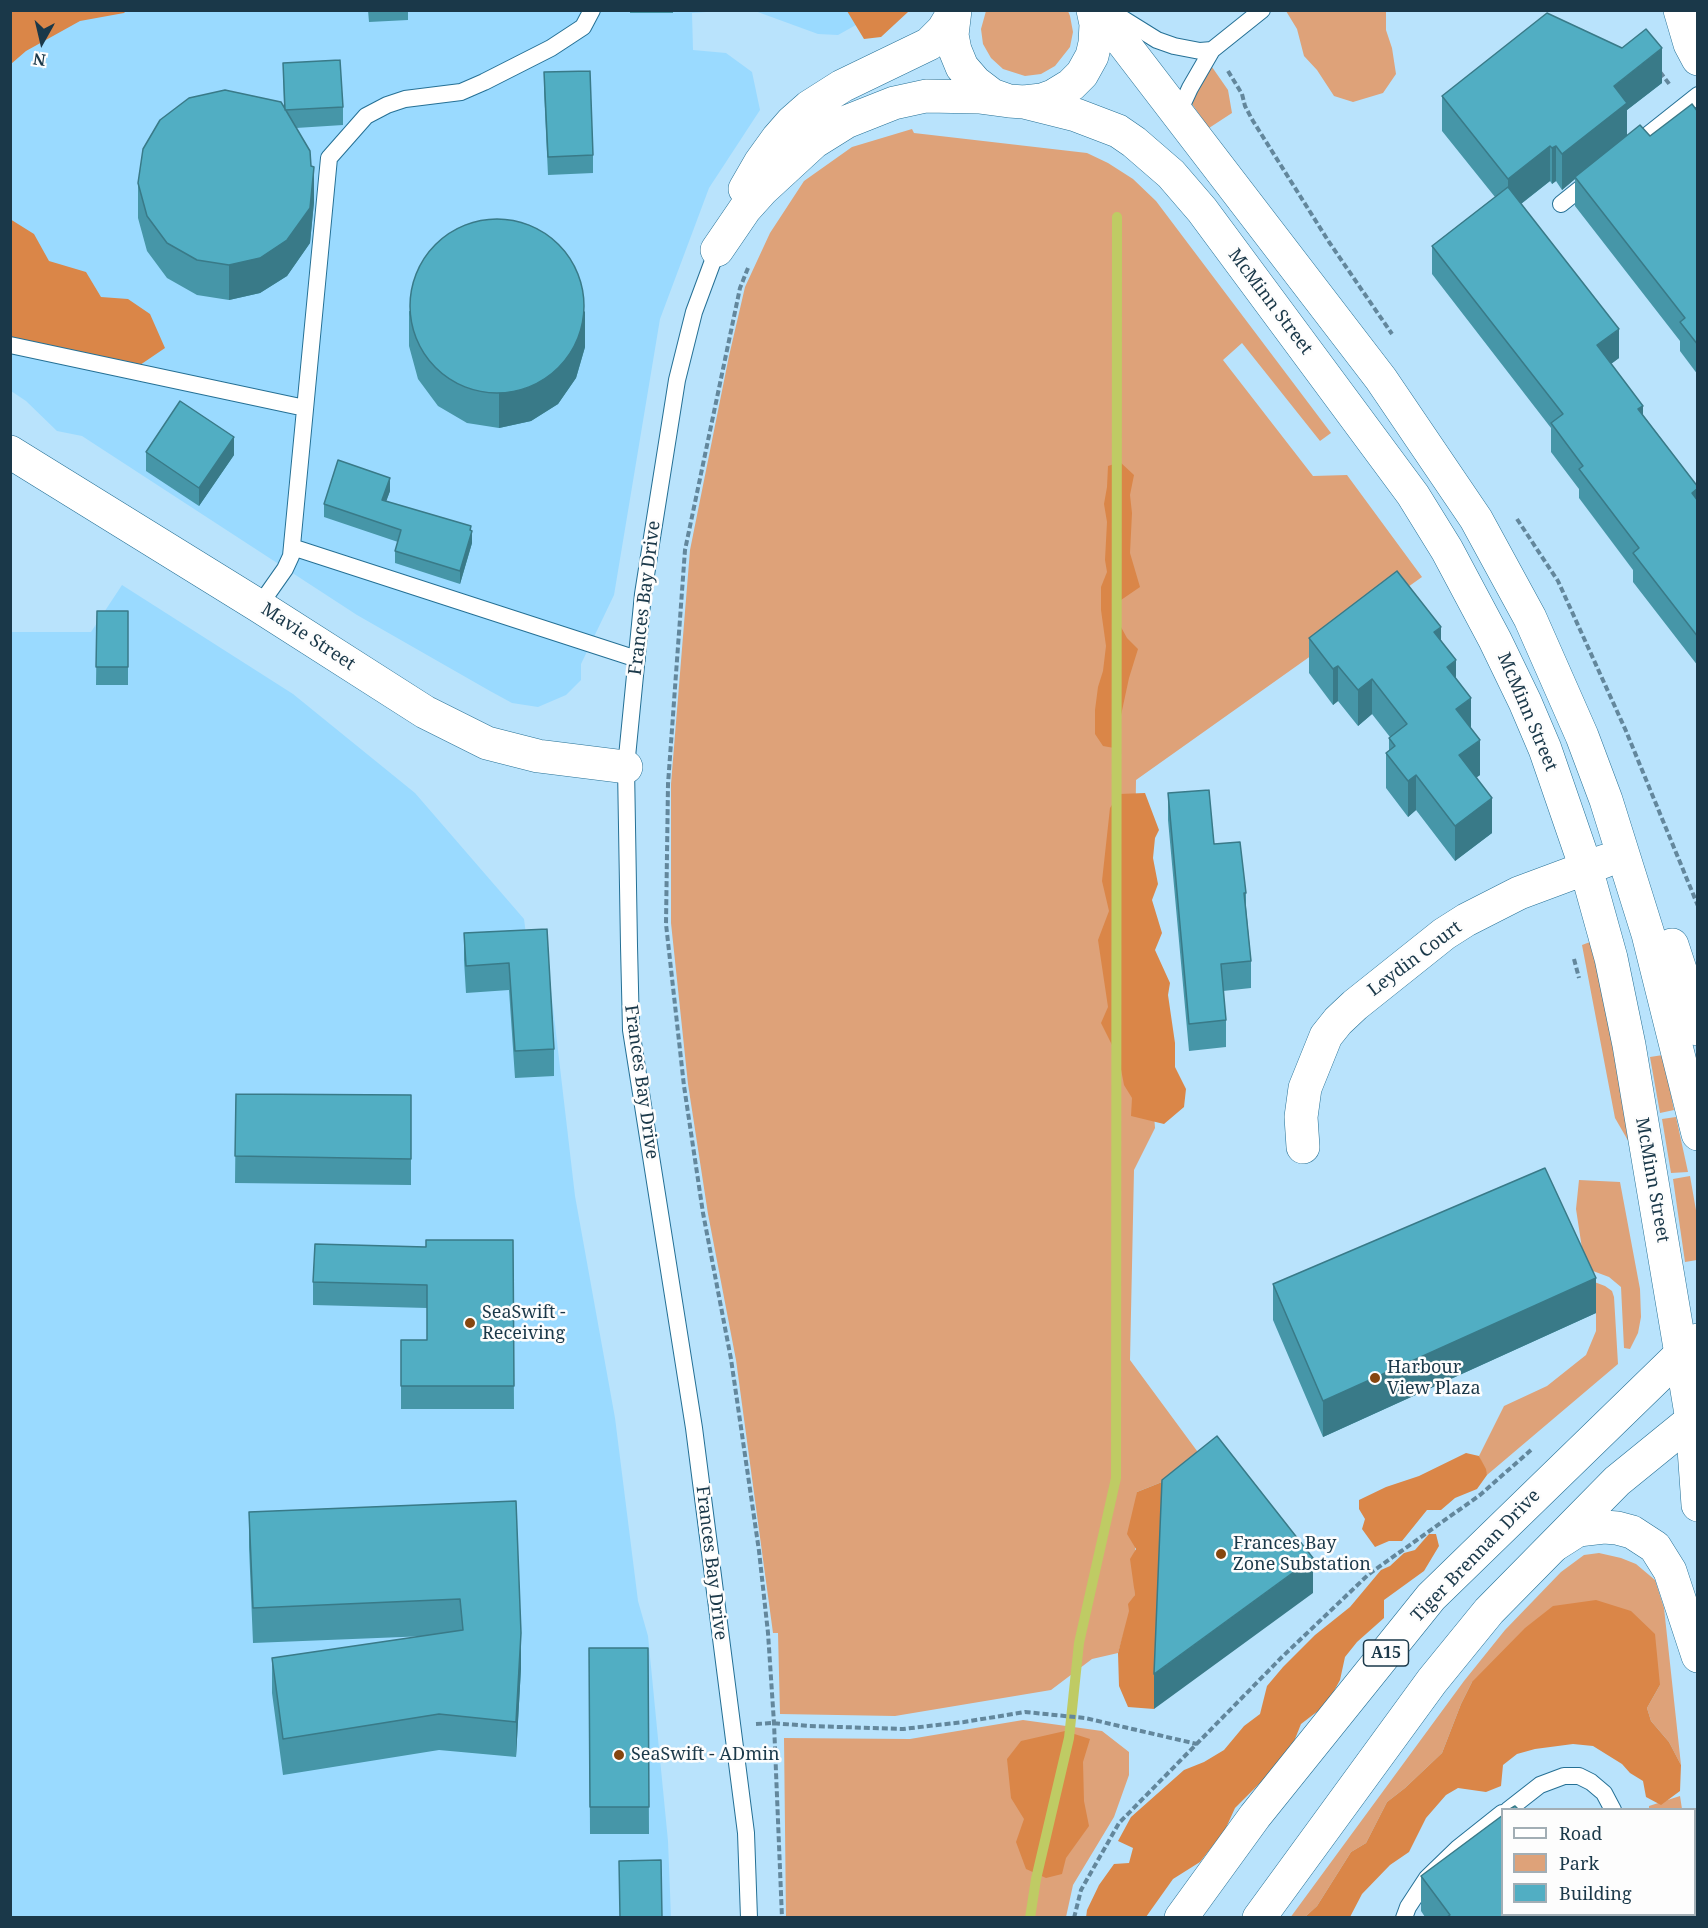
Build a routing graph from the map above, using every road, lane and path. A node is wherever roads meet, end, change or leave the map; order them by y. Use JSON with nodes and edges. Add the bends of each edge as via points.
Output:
{"nodes":[{"id":1,"x":592,"y":10,"type":"edge"},
{"id":2,"x":955,"y":10,"type":"edge"},
{"id":3,"x":1093,"y":10,"type":"edge"},
{"id":4,"x":1098,"y":10,"type":"edge"},
{"id":5,"x":1110,"y":10,"type":"edge"},
{"id":6,"x":1262,"y":10,"type":"edge"},
{"id":7,"x":1680,"y":10,"type":"edge"},
{"id":8,"x":1212,"y":50,"type":"junction"},
{"id":9,"x":1698,"y":59,"type":"edge"},
{"id":10,"x":1659,"y":71,"type":"edge"},
{"id":11,"x":1691,"y":100,"type":"edge"},
{"id":12,"x":1017,"y":102,"type":"junction"},
{"id":13,"x":1178,"y":114,"type":"junction"},
{"id":14,"x":1562,"y":204,"type":"dead end"},
{"id":15,"x":717,"y":250,"type":"junction"},
{"id":16,"x":751,"y":259,"type":"dead end"},
{"id":17,"x":10,"y":345,"type":"edge"},
{"id":18,"x":305,"y":408,"type":"junction"},
{"id":19,"x":10,"y":452,"type":"edge"},
{"id":20,"x":292,"y":547,"type":"junction"},
{"id":21,"x":259,"y":606,"type":"junction"},
{"id":22,"x":637,"y":659,"type":"junction"},
{"id":23,"x":626,"y":767,"type":"junction"},
{"id":24,"x":1623,"y":854,"type":"junction"},
{"id":25,"x":1586,"y":868,"type":"junction"},
{"id":26,"x":1574,"y":957,"type":"dead end"},
{"id":27,"x":1579,"y":980,"type":"dead end"},
{"id":28,"x":1698,"y":1029,"type":"edge"},
{"id":29,"x":1698,"y":1134,"type":"edge"},
{"id":30,"x":1303,"y":1147,"type":"dead end"},
{"id":31,"x":1689,"y":1347,"type":"edge"},
{"id":32,"x":1695,"y":1417,"type":"edge"},
{"id":33,"x":1536,"y":1446,"type":"dead end"},
{"id":34,"x":1698,"y":1505,"type":"edge"},
{"id":35,"x":1552,"y":1546,"type":"junction"},
{"id":36,"x":1698,"y":1656,"type":"edge"},
{"id":37,"x":774,"y":1723,"type":"junction"},
{"id":38,"x":732,"y":1725,"type":"junction"},
{"id":39,"x":1197,"y":1744,"type":"junction"},
{"id":40,"x":1509,"y":1808,"type":"edge"},
{"id":41,"x":1612,"y":1808,"type":"edge"},
{"id":42,"x":1501,"y":1815,"type":"edge"},
{"id":43,"x":749,"y":1917,"type":"edge"},
{"id":44,"x":782,"y":1917,"type":"edge"},
{"id":45,"x":1074,"y":1917,"type":"edge"},
{"id":46,"x":1180,"y":1917,"type":"edge"},
{"id":47,"x":1259,"y":1917,"type":"edge"},
{"id":48,"x":1404,"y":1917,"type":"edge"}],
"edges":[{"from":1,"to":18,"type":"lane","via":[[583,27],[484,82],[461,92],[405,99],[366,116],[329,158]]},
{"from":2,"to":12,"type":"street","via":[[952,35],[962,67],[992,95]]},
{"from":2,"to":15,"type":"street","name":"Frances Bay Drive","via":[[929,44],[826,95],[792,122],[744,189]]},
{"from":3,"to":12,"type":"street","via":[[1095,43],[1082,74],[1053,96]]},
{"from":4,"to":13,"type":"street"},
{"from":5,"to":8,"type":"lane","via":[[1157,40],[1200,51]]},
{"from":6,"to":8,"type":"lane"},
{"from":7,"to":9,"type":"street"},
{"from":8,"to":13,"type":"lane"},
{"from":10,"to":11,"type":"path"},
{"from":11,"to":14,"type":"lane"},
{"from":12,"to":15,"type":"street","name":"Frances Bay Drive","via":[[926,96],[894,103],[846,122],[814,142],[763,189]]},
{"from":12,"to":25,"type":"street","name":"McMinn Street","via":[[1076,115],[1118,131],[1171,174],[1202,210],[1413,495],[1452,560],[1525,702]]},
{"from":13,"to":24,"type":"street","via":[[1381,379],[1476,519],[1560,683]]},
{"from":15,"to":22,"type":"lane","name":"Frances Bay Drive","via":[[694,312],[677,380],[643,594]]},
{"from":16,"to":37,"type":"path","via":[[740,288],[685,550],[668,784],[666,924],[684,1086],[703,1213],[732,1359],[759,1551]]},
{"from":17,"to":18,"type":"lane"},
{"from":18,"to":20,"type":"lane"},
{"from":19,"to":21,"type":"street","name":"Mavie Street"},
{"from":20,"to":21,"type":"lane","via":[[285,569]]},
{"from":20,"to":22,"type":"lane"},
{"from":21,"to":23,"type":"street","name":"Mavie Street","via":[[425,712],[487,743],[538,756]]},
{"from":22,"to":23,"type":"lane","name":"Frances Bay Drive"},
{"from":23,"to":38,"type":"lane","name":"Frances Bay Drive","via":[[631,1030],[694,1428]]},
{"from":24,"to":25,"type":"street","name":"Leydin Court"},
{"from":24,"to":28,"type":"street","via":[[1666,932]]},
{"from":24,"to":29,"type":"street","via":[[1658,972]]},
{"from":25,"to":30,"type":"street","name":"Leydin Court","via":[[1519,893],[1466,920],[1338,1021],[1322,1043],[1305,1088],[1300,1117]]},
{"from":25,"to":31,"type":"street","name":"McMinn Street","via":[[1625,1023]]},
{"from":26,"to":27,"type":"path"},
{"from":31,"to":32,"type":"street","name":"McMinn Street"},
{"from":31,"to":46,"type":"street","name":"Tiger Brennan Drive","number":"A15","via":[[1431,1598],[1255,1816]]},
{"from":32,"to":34,"type":"street","name":"McMinn Street"},
{"from":32,"to":35,"type":"street","via":[[1617,1481]]},
{"from":33,"to":39,"type":"path","via":[[1480,1495],[1369,1574]]},
{"from":35,"to":36,"type":"street","via":[[1578,1530],[1604,1527],[1632,1532],[1655,1547],[1670,1571]]},
{"from":35,"to":47,"type":"street","via":[[1489,1611],[1432,1681]]},
{"from":37,"to":38,"type":"path"},
{"from":37,"to":39,"type":"path","via":[[903,1729],[1025,1713],[1084,1718]]},
{"from":37,"to":44,"type":"path"},
{"from":38,"to":43,"type":"lane","name":"Frances Bay Drive","via":[[746,1833]]},
{"from":39,"to":45,"type":"path","via":[[1119,1823],[1081,1890]]},
{"from":40,"to":41,"type":"lane","via":[[1540,1785],[1564,1776],[1579,1776],[1591,1782],[1604,1793]]},
{"from":42,"to":48,"type":"lane","via":[[1427,1878]]}]}
